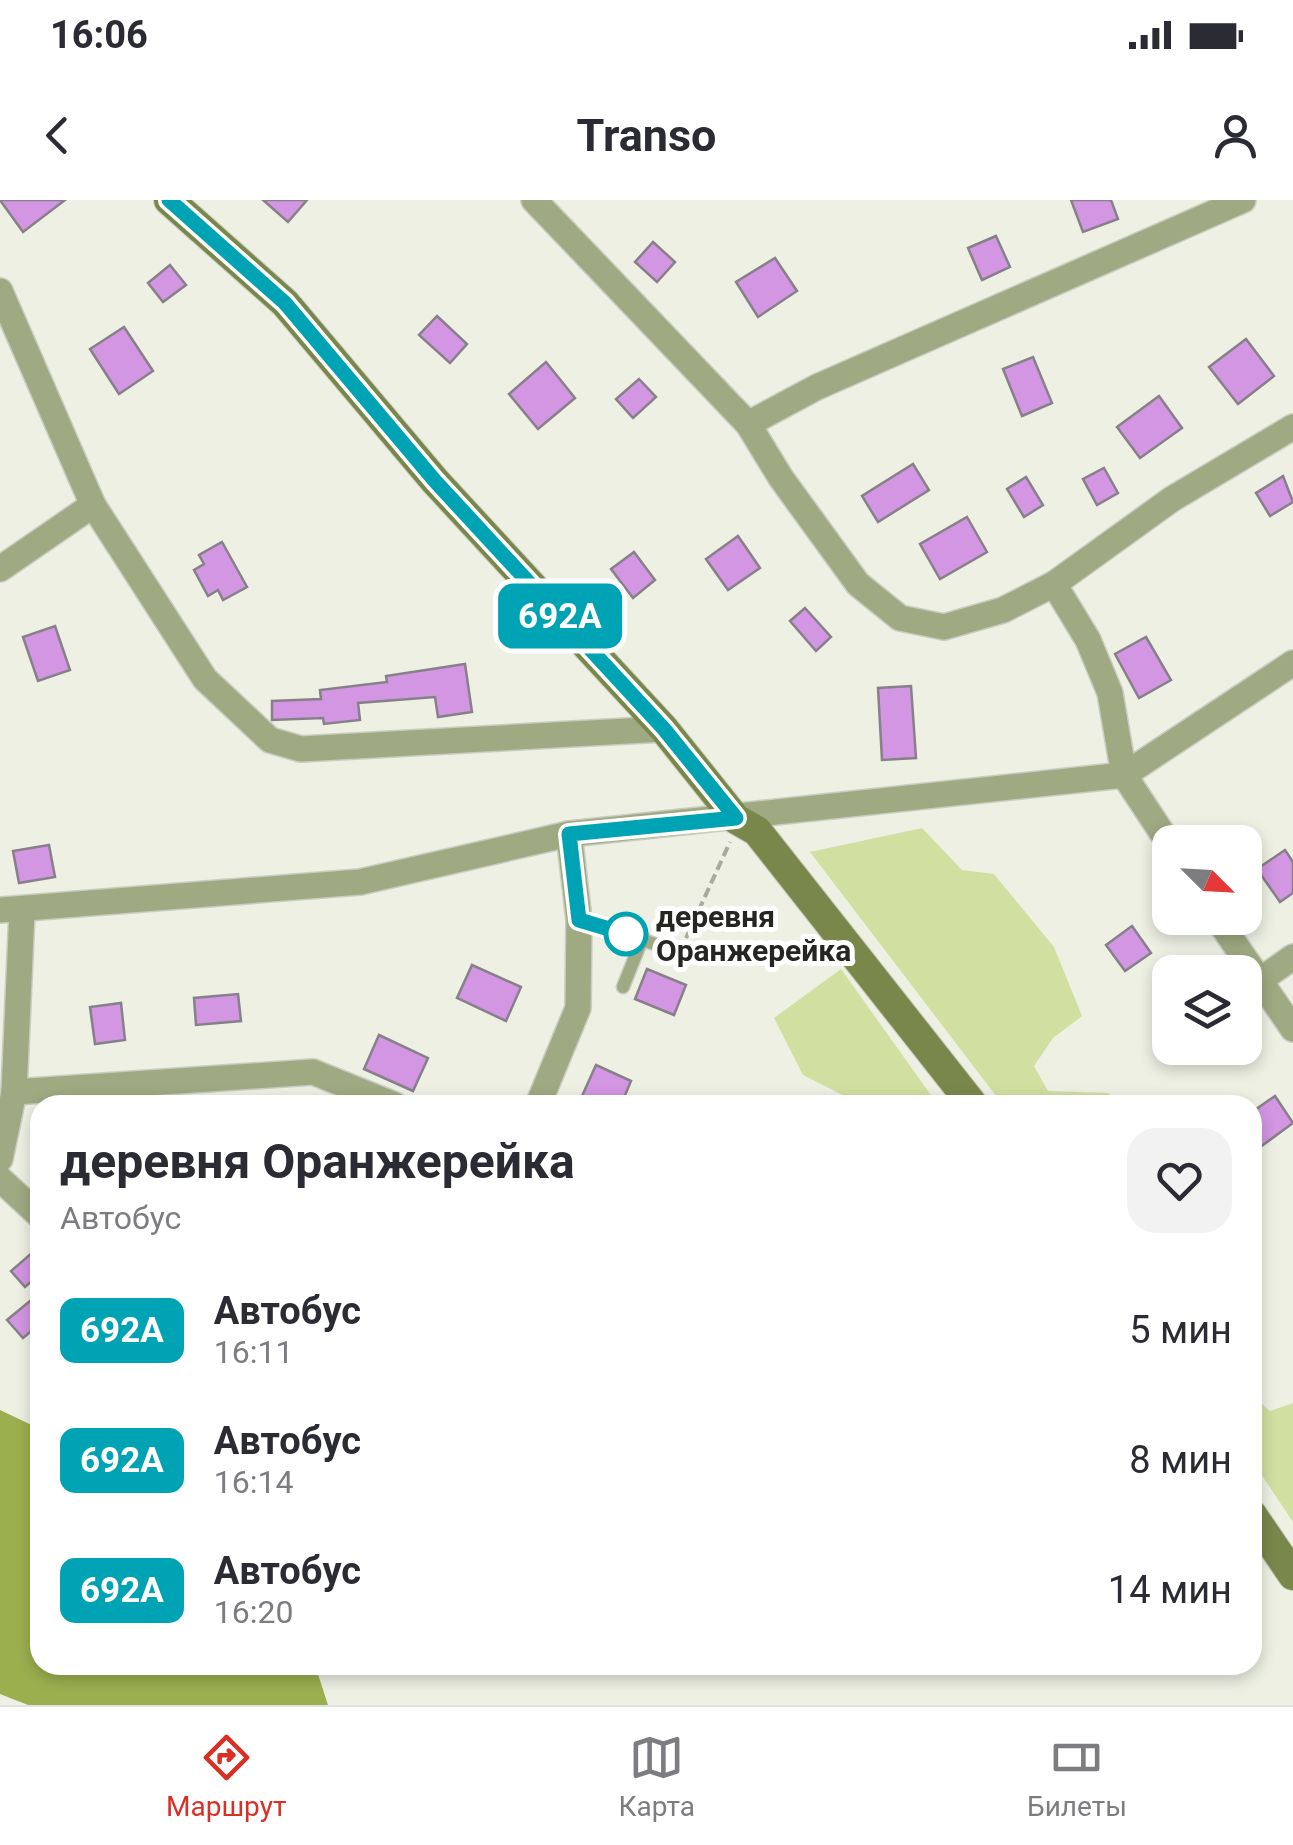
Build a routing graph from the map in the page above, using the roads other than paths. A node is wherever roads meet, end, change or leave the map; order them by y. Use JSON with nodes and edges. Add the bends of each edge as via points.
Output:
{"nodes":[{"id":1,"x":170,"y":200,"type":"edge"},
{"id":2,"x":534,"y":200,"type":"edge"},
{"id":3,"x":1243,"y":200,"type":"edge"},
{"id":4,"x":0,"y":291,"type":"edge"},
{"id":5,"x":748,"y":424,"type":"junction"},
{"id":6,"x":1293,"y":427,"type":"edge"},
{"id":7,"x":93,"y":505,"type":"junction"},
{"id":8,"x":0,"y":569,"type":"edge"},
{"id":9,"x":1054,"y":584,"type":"junction"},
{"id":10,"x":1293,"y":663,"type":"edge"},
{"id":11,"x":664,"y":729,"type":"junction"},
{"id":12,"x":1124,"y":774,"type":"junction"},
{"id":13,"x":736,"y":818,"type":"junction"},
{"id":14,"x":1157,"y":825,"type":"edge"},
{"id":15,"x":569,"y":834,"type":"junction"},
{"id":16,"x":11,"y":910,"type":"edge"},
{"id":17,"x":579,"y":920,"type":"junction"},
{"id":18,"x":643,"y":937,"type":"junction"},
{"id":19,"x":680,"y":952,"type":"road end"},
{"id":20,"x":1293,"y":958,"type":"edge"},
{"id":21,"x":1262,"y":979,"type":"edge"},
{"id":22,"x":1262,"y":985,"type":"edge"},
{"id":23,"x":622,"y":987,"type":"dead end"},
{"id":24,"x":1293,"y":1029,"type":"edge"},
{"id":25,"x":14,"y":1092,"type":"junction"},
{"id":26,"x":370,"y":1095,"type":"edge"},
{"id":27,"x":542,"y":1095,"type":"edge"},
{"id":28,"x":966,"y":1095,"type":"edge"},
{"id":29,"x":0,"y":1160,"type":"edge"},
{"id":30,"x":0,"y":1178,"type":"edge"},
{"id":31,"x":30,"y":1206,"type":"edge"},
{"id":32,"x":1262,"y":1547,"type":"edge"},
{"id":33,"x":1293,"y":1576,"type":"edge"}],
"edges":[{"from":1,"to":11,"type":"street","via":[[285,303],[435,481]]},
{"from":2,"to":5,"type":"street"},
{"from":3,"to":5,"type":"street","via":[[817,387]]},
{"from":4,"to":7,"type":"street"},
{"from":5,"to":9,"type":"street","via":[[858,584],[900,618],[944,627],[1003,610]]},
{"from":6,"to":9,"type":"street","via":[[1172,499]]},
{"from":7,"to":8,"type":"street"},
{"from":7,"to":11,"type":"street","via":[[205,679],[270,740],[301,750]]},
{"from":9,"to":12,"type":"street","via":[[1110,693]]},
{"from":10,"to":12,"type":"street"},
{"from":11,"to":13,"type":"street"},
{"from":12,"to":13,"type":"street"},
{"from":12,"to":14,"type":"street"},
{"from":13,"to":15,"type":"street"},
{"from":13,"to":28,"type":"street","via":[[757,831]]},
{"from":15,"to":16,"type":"street","via":[[360,882]]},
{"from":15,"to":17,"type":"street"},
{"from":16,"to":25,"type":"street"},
{"from":17,"to":18,"type":"lane"},
{"from":17,"to":27,"type":"street","via":[[578,1008]]},
{"from":18,"to":19,"type":"lane"},
{"from":18,"to":23,"type":"lane"},
{"from":20,"to":21,"type":"street"},
{"from":22,"to":24,"type":"street"},
{"from":25,"to":26,"type":"street","via":[[313,1072]]},
{"from":25,"to":29,"type":"street"},
{"from":30,"to":31,"type":"street"},
{"from":32,"to":33,"type":"street"}]}
